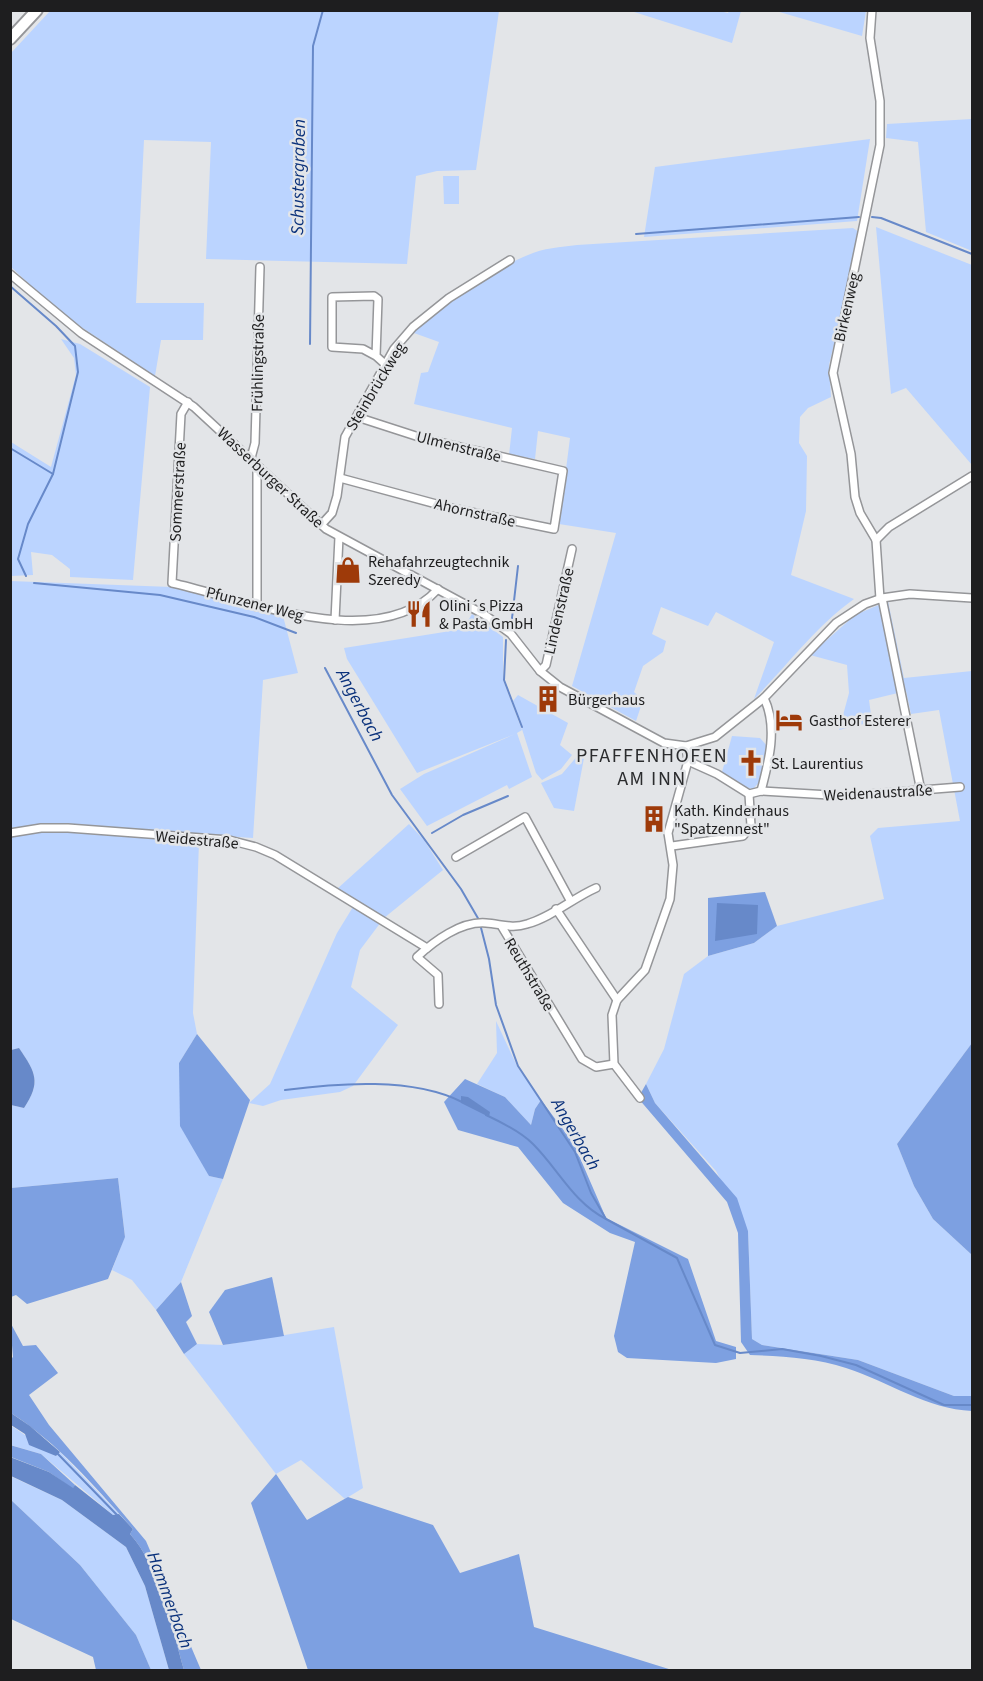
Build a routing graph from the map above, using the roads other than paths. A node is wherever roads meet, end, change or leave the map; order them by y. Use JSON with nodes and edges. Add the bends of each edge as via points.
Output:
{"nodes":[{"id":1,"x":37,"y":10,"type":"edge"},
{"id":2,"x":872,"y":10,"type":"edge"},
{"id":3,"x":10,"y":39,"type":"edge"},
{"id":4,"x":510,"y":260,"type":"dead end"},
{"id":5,"x":260,"y":267,"type":"dead end"},
{"id":6,"x":10,"y":274,"type":"edge"},
{"id":7,"x":376,"y":356,"type":"junction"},
{"id":8,"x":386,"y":365,"type":"junction"},
{"id":9,"x":188,"y":402,"type":"junction"},
{"id":10,"x":357,"y":417,"type":"junction"},
{"id":11,"x":251,"y":458,"type":"junction"},
{"id":12,"x":259,"y":467,"type":"junction"},
{"id":13,"x":563,"y":471,"type":"joint"},
{"id":14,"x":972,"y":476,"type":"edge"},
{"id":15,"x":340,"y":478,"type":"junction"},
{"id":16,"x":321,"y":525,"type":"junction"},
{"id":17,"x":339,"y":537,"type":"junction"},
{"id":18,"x":876,"y":540,"type":"junction"},
{"id":19,"x":572,"y":549,"type":"dead end"},
{"id":20,"x":172,"y":584,"type":"joint"},
{"id":21,"x":438,"y":589,"type":"junction"},
{"id":22,"x":881,"y":598,"type":"junction"},
{"id":23,"x":972,"y":598,"type":"edge"},
{"id":24,"x":257,"y":607,"type":"junction"},
{"id":25,"x":335,"y":620,"type":"junction"},
{"id":26,"x":540,"y":670,"type":"junction"},
{"id":27,"x":764,"y":698,"type":"junction"},
{"id":28,"x":686,"y":747,"type":"junction"},
{"id":29,"x":688,"y":761,"type":"junction"},
{"id":30,"x":960,"y":787,"type":"dead end"},
{"id":31,"x":921,"y":790,"type":"junction"},
{"id":32,"x":761,"y":791,"type":"junction"},
{"id":33,"x":749,"y":794,"type":"junction"},
{"id":34,"x":10,"y":833,"type":"edge"},
{"id":35,"x":672,"y":846,"type":"junction"},
{"id":36,"x":456,"y":857,"type":"dead end"},
{"id":37,"x":596,"y":888,"type":"dead end"},
{"id":38,"x":570,"y":900,"type":"junction"},
{"id":39,"x":556,"y":909,"type":"junction"},
{"id":40,"x":502,"y":927,"type":"junction"},
{"id":41,"x":427,"y":948,"type":"junction"},
{"id":42,"x":617,"y":1000,"type":"junction"},
{"id":43,"x":439,"y":1004,"type":"dead end"},
{"id":44,"x":614,"y":1064,"type":"junction"},
{"id":45,"x":640,"y":1098,"type":"dead end"}],
"edges":[{"from":1,"to":3,"type":"main road"},
{"from":2,"to":18,"type":"street","name":"Birkenweg","via":[[870,38],[880,101],[880,145],[833,373],[851,454],[855,497]]},
{"from":4,"to":8,"type":"street","name":"Steinbrückweg","via":[[419,321],[394,349]]},
{"from":5,"to":11,"type":"street","name":"Frühlingstraße","via":[[255,443]]},
{"from":6,"to":9,"type":"street","name":"Wasserburger Straße","via":[[81,333]]},
{"from":7,"to":7,"type":"street","via":[[378,299],[332,297],[332,347],[363,349]]},
{"from":7,"to":8,"type":"street"},
{"from":8,"to":10,"type":"street","name":"Steinbrückweg"},
{"from":9,"to":11,"type":"street","name":"Wasserburger Straße"},
{"from":9,"to":20,"type":"street","name":"Sommerstraße","via":[[181,414]]},
{"from":10,"to":13,"type":"street","name":"Ulmenstraße","via":[[422,438]]},
{"from":10,"to":15,"type":"street","name":"Steinbrückweg","via":[[345,437]]},
{"from":11,"to":12,"type":"street","name":"Wasserburger Straße"},
{"from":12,"to":16,"type":"street","name":"Wasserburger Straße"},
{"from":12,"to":24,"type":"street"},
{"from":13,"to":15,"type":"street","name":"Ahornstraße","via":[[554,529]]},
{"from":14,"to":18,"type":"street","via":[[889,527]]},
{"from":15,"to":16,"type":"street","name":"Steinbrückweg","via":[[332,513]]},
{"from":16,"to":17,"type":"street","name":"Wasserburger Straße"},
{"from":17,"to":21,"type":"street","name":"Wasserburger Straße"},
{"from":17,"to":25,"type":"street"},
{"from":18,"to":22,"type":"street","name":"Birkenweg"},
{"from":19,"to":26,"type":"street","name":"Lindenstraße","via":[[546,664]]},
{"from":20,"to":24,"type":"street","name":"Pfunzener Weg"},
{"from":21,"to":25,"type":"street","name":"Pfunzener Weg","via":[[424,603],[397,617]]},
{"from":21,"to":26,"type":"street","name":"Wasserburger Straße","via":[[511,634]]},
{"from":22,"to":23,"type":"street","via":[[909,594]]},
{"from":22,"to":27,"type":"street","via":[[836,623]]},
{"from":22,"to":31,"type":"street","name":"Birkenweg","via":[[904,693]]},
{"from":24,"to":25,"type":"street","name":"Pfunzener Weg"},
{"from":26,"to":28,"type":"street","name":"Wasserburger Straße","via":[[560,687],[649,736]]},
{"from":27,"to":28,"type":"street","via":[[715,737]]},
{"from":27,"to":32,"type":"street","via":[[771,736]]},
{"from":28,"to":29,"type":"street"},
{"from":29,"to":33,"type":"street"},
{"from":29,"to":35,"type":"street","via":[[668,833]]},
{"from":30,"to":31,"type":"street","name":"Weidenaustraße"},
{"from":31,"to":32,"type":"street","name":"Weidenaustraße","via":[[846,796]]},
{"from":32,"to":33,"type":"street","name":"Weidenaustraße"},
{"from":33,"to":35,"type":"street","via":[[751,826],[743,836]]},
{"from":34,"to":41,"type":"street","name":"Weidestraße","via":[[68,828],[241,842],[275,855]]},
{"from":35,"to":42,"type":"street","via":[[673,884],[660,929],[645,970]]},
{"from":36,"to":38,"type":"street","via":[[525,816]]},
{"from":37,"to":38,"type":"street"},
{"from":38,"to":39,"type":"street"},
{"from":39,"to":40,"type":"street","via":[[525,925]]},
{"from":39,"to":42,"type":"street"},
{"from":40,"to":41,"type":"street","name":"Reuthstraße","via":[[475,924],[447,933]]},
{"from":40,"to":44,"type":"street","name":"Reuthstraße","via":[[582,1059],[596,1066]]},
{"from":41,"to":43,"type":"street","via":[[417,957],[438,975]]},
{"from":42,"to":44,"type":"street","via":[[612,1015]]},
{"from":44,"to":45,"type":"street"}]}
